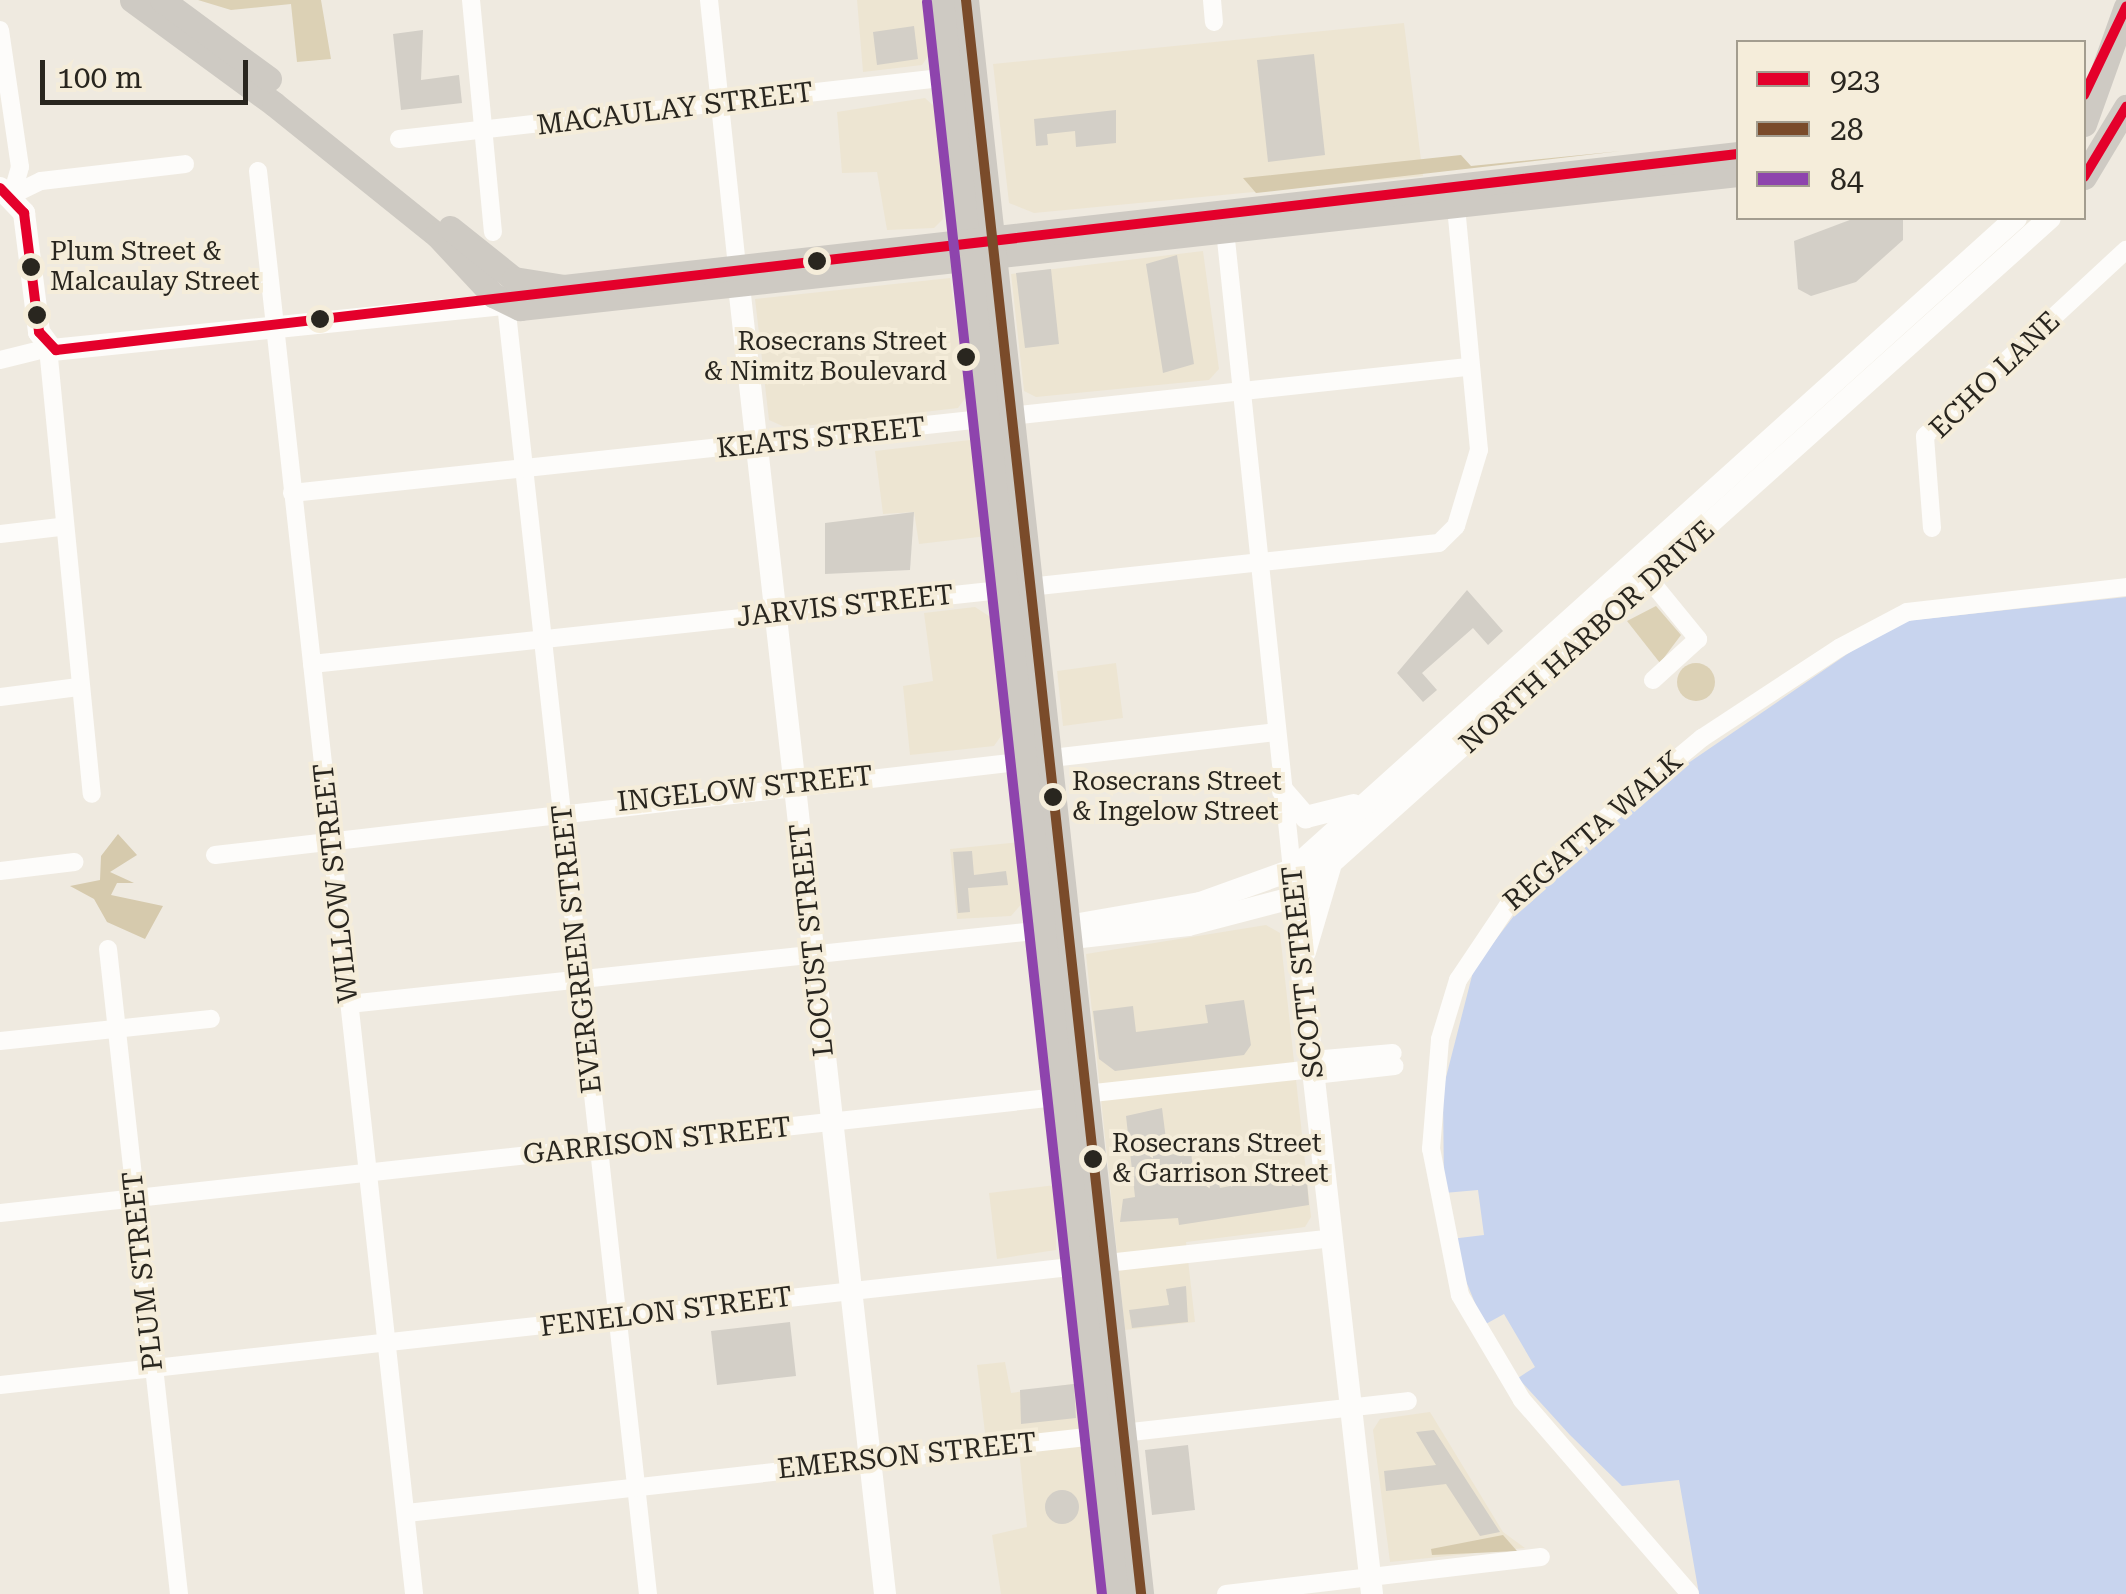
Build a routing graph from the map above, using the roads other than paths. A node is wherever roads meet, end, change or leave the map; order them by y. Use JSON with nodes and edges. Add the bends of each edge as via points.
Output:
{"nodes":[{"id":1,"x":132,"y":0,"type":"edge"},
{"id":2,"x":162,"y":0,"type":"edge"},
{"id":3,"x":471,"y":0,"type":"edge"},
{"id":4,"x":709,"y":0,"type":"edge"},
{"id":5,"x":942,"y":0,"type":"edge"},
{"id":6,"x":966,"y":0,"type":"edge"},
{"id":7,"x":1212,"y":0,"type":"edge"},
{"id":8,"x":2126,"y":7,"type":"edge"},
{"id":9,"x":1214,"y":22,"type":"dead end"},
{"id":10,"x":0,"y":30,"type":"edge"},
{"id":11,"x":2110,"y":52,"type":"junction"},
{"id":12,"x":950,"y":77,"type":"junction"},
{"id":13,"x":2086,"y":92,"type":"edge"},
{"id":14,"x":719,"y":104,"type":"junction"},
{"id":15,"x":2126,"y":107,"type":"edge"},
{"id":16,"x":2086,"y":118,"type":"edge"},
{"id":17,"x":484,"y":130,"type":"junction"},
{"id":18,"x":399,"y":139,"type":"dead end"},
{"id":19,"x":1736,"y":154,"type":"edge"},
{"id":20,"x":185,"y":164,"type":"dead end"},
{"id":21,"x":258,"y":172,"type":"dead end"},
{"id":22,"x":1736,"y":174,"type":"edge"},
{"id":23,"x":2086,"y":174,"type":"edge"},
{"id":24,"x":6,"y":192,"type":"edge"},
{"id":25,"x":1455,"y":196,"type":"junction"},
{"id":26,"x":2014,"y":220,"type":"edge"},
{"id":27,"x":2048,"y":220,"type":"edge"},
{"id":28,"x":1225,"y":230,"type":"junction"},
{"id":29,"x":492,"y":232,"type":"dead end"},
{"id":30,"x":981,"y":249,"type":"junction"},
{"id":31,"x":2126,"y":250,"type":"edge"},
{"id":32,"x":738,"y":277,"type":"junction"},
{"id":33,"x":564,"y":286,"type":"junction"},
{"id":34,"x":506,"y":304,"type":"junction"},
{"id":35,"x":274,"y":326,"type":"junction"},
{"id":36,"x":48,"y":348,"type":"junction"},
{"id":37,"x":0,"y":360,"type":"edge"},
{"id":38,"x":1468,"y":368,"type":"junction"},
{"id":39,"x":1242,"y":391,"type":"junction"},
{"id":40,"x":1000,"y":418,"type":"junction"},
{"id":41,"x":755,"y":444,"type":"junction"},
{"id":42,"x":526,"y":469,"type":"junction"},
{"id":43,"x":292,"y":493,"type":"junction"},
{"id":44,"x":60,"y":527,"type":"junction"},
{"id":45,"x":1932,"y":528,"type":"dead end"},
{"id":46,"x":0,"y":534,"type":"edge"},
{"id":47,"x":1634,"y":560,"type":"junction"},
{"id":48,"x":1260,"y":561,"type":"junction"},
{"id":49,"x":1649,"y":581,"type":"junction"},
{"id":50,"x":1019,"y":587,"type":"junction"},
{"id":51,"x":2126,"y":587,"type":"edge"},
{"id":52,"x":777,"y":613,"type":"junction"},
{"id":53,"x":544,"y":639,"type":"junction"},
{"id":54,"x":312,"y":664,"type":"junction"},
{"id":55,"x":1653,"y":680,"type":"dead end"},
{"id":56,"x":78,"y":687,"type":"junction"},
{"id":57,"x":0,"y":698,"type":"edge"},
{"id":58,"x":1277,"y":732,"type":"junction"},
{"id":59,"x":1037,"y":756,"type":"junction"},
{"id":60,"x":795,"y":783,"type":"junction"},
{"id":61,"x":1283,"y":790,"type":"junction"},
{"id":62,"x":1374,"y":793,"type":"junction"},
{"id":63,"x":92,"y":794,"type":"dead end"},
{"id":64,"x":562,"y":809,"type":"junction"},
{"id":65,"x":332,"y":836,"type":"junction"},
{"id":66,"x":215,"y":855,"type":"dead end"},
{"id":67,"x":74,"y":862,"type":"dead end"},
{"id":68,"x":1332,"y":864,"type":"junction"},
{"id":69,"x":1292,"y":870,"type":"junction"},
{"id":70,"x":0,"y":871,"type":"edge"},
{"id":71,"x":1292,"y":898,"type":"junction"},
{"id":72,"x":1056,"y":928,"type":"junction"},
{"id":73,"x":108,"y":949,"type":"dead end"},
{"id":74,"x":813,"y":953,"type":"junction"},
{"id":75,"x":580,"y":979,"type":"junction"},
{"id":76,"x":1304,"y":980,"type":"junction"},
{"id":77,"x":349,"y":1004,"type":"junction"},
{"id":78,"x":211,"y":1019,"type":"dead end"},
{"id":79,"x":116,"y":1030,"type":"junction"},
{"id":80,"x":0,"y":1041,"type":"edge"},
{"id":81,"x":1394,"y":1059,"type":"dead end"},
{"id":82,"x":1313,"y":1068,"type":"junction"},
{"id":83,"x":1075,"y":1096,"type":"junction"},
{"id":84,"x":832,"y":1121,"type":"junction"},
{"id":85,"x":598,"y":1148,"type":"junction"},
{"id":86,"x":367,"y":1173,"type":"junction"},
{"id":87,"x":134,"y":1198,"type":"junction"},
{"id":88,"x":0,"y":1213,"type":"edge"},
{"id":89,"x":1333,"y":1238,"type":"junction"},
{"id":90,"x":1093,"y":1265,"type":"junction"},
{"id":91,"x":851,"y":1291,"type":"junction"},
{"id":92,"x":618,"y":1318,"type":"junction"},
{"id":93,"x":386,"y":1344,"type":"junction"},
{"id":94,"x":153,"y":1368,"type":"junction"},
{"id":95,"x":0,"y":1385,"type":"edge"},
{"id":96,"x":1408,"y":1401,"type":"dead end"},
{"id":97,"x":1351,"y":1408,"type":"junction"},
{"id":98,"x":1111,"y":1433,"type":"junction"},
{"id":99,"x":871,"y":1460,"type":"junction"},
{"id":100,"x":636,"y":1487,"type":"junction"},
{"id":101,"x":406,"y":1513,"type":"junction"},
{"id":102,"x":1541,"y":1557,"type":"dead end"},
{"id":103,"x":1371,"y":1586,"type":"edge"},
{"id":104,"x":179,"y":1594,"type":"edge"},
{"id":105,"x":414,"y":1594,"type":"edge"},
{"id":106,"x":648,"y":1594,"type":"edge"},
{"id":107,"x":885,"y":1594,"type":"edge"},
{"id":108,"x":1117,"y":1594,"type":"edge"},
{"id":109,"x":1142,"y":1594,"type":"edge"},
{"id":110,"x":1226,"y":1594,"type":"edge"},
{"id":111,"x":1690,"y":1594,"type":"edge"}],
"edges":[{"from":1,"to":34,"type":"main road","via":[[422,224]]},
{"from":2,"to":33,"type":"main road","via":[[493,265],[522,282]]},
{"from":3,"to":17,"type":"street"},
{"from":4,"to":14,"type":"street","name":"LOCUST STREET"},
{"from":5,"to":12,"type":"main road"},
{"from":6,"to":30,"type":"main road"},
{"from":7,"to":9,"type":"street"},
{"from":8,"to":11,"type":"main road"},
{"from":10,"to":24,"type":"street","via":[[10,62],[20,167]]},
{"from":11,"to":13,"type":"main road"},
{"from":11,"to":16,"type":"main road"},
{"from":12,"to":14,"type":"street","name":"MACAULAY STREET"},
{"from":12,"to":30,"type":"main road"},
{"from":14,"to":17,"type":"street","name":"MACAULAY STREET"},
{"from":14,"to":32,"type":"street","name":"LOCUST STREET"},
{"from":15,"to":23,"type":"main road"},
{"from":17,"to":18,"type":"street","name":"MACAULAY STREET"},
{"from":17,"to":29,"type":"street"},
{"from":19,"to":25,"type":"main road"},
{"from":20,"to":24,"type":"street","via":[[41,181]]},
{"from":21,"to":35,"type":"street","name":"WILLOW STREET"},
{"from":22,"to":25,"type":"main road"},
{"from":24,"to":36,"type":"main road","via":[[26,221]]},
{"from":25,"to":28,"type":"main road"},
{"from":25,"to":30,"type":"main road"},
{"from":25,"to":38,"type":"street"},
{"from":26,"to":47,"type":"main road","name":"NORTH HARBOR DRIVE"},
{"from":27,"to":49,"type":"main road","name":"NORTH HARBOR DRIVE"},
{"from":28,"to":30,"type":"main road"},
{"from":28,"to":39,"type":"street","name":"SCOTT STREET"},
{"from":30,"to":32,"type":"main road"},
{"from":30,"to":40,"type":"main road"},
{"from":31,"to":45,"type":"street","name":"ECHO LANE","via":[[1925,436]]},
{"from":32,"to":33,"type":"main road"},
{"from":32,"to":34,"type":"main road"},
{"from":32,"to":41,"type":"main road","name":"LOCUST STREET"},
{"from":33,"to":34,"type":"main road"},
{"from":34,"to":35,"type":"main road"},
{"from":34,"to":42,"type":"street","name":"EVERGREEN STREET"},
{"from":35,"to":36,"type":"main road"},
{"from":35,"to":43,"type":"street","name":"WILLOW STREET"},
{"from":36,"to":37,"type":"street"},
{"from":36,"to":44,"type":"street"},
{"from":38,"to":39,"type":"street","name":"KEATS STREET"},
{"from":38,"to":48,"type":"street","name":"JARVIS STREET","via":[[1480,450],[1456,526],[1439,543]]},
{"from":39,"to":40,"type":"street","name":"KEATS STREET"},
{"from":39,"to":48,"type":"street","name":"SCOTT STREET"},
{"from":40,"to":41,"type":"street","name":"KEATS STREET"},
{"from":40,"to":50,"type":"main road"},
{"from":41,"to":42,"type":"street","name":"KEATS STREET"},
{"from":41,"to":52,"type":"main road","name":"LOCUST STREET"},
{"from":42,"to":43,"type":"street","name":"KEATS STREET"},
{"from":42,"to":53,"type":"street","name":"EVERGREEN STREET"},
{"from":43,"to":54,"type":"street","name":"WILLOW STREET"},
{"from":44,"to":46,"type":"street"},
{"from":44,"to":56,"type":"street"},
{"from":47,"to":49,"type":"street"},
{"from":47,"to":62,"type":"main road","name":"NORTH HARBOR DRIVE"},
{"from":48,"to":50,"type":"street","name":"JARVIS STREET"},
{"from":48,"to":58,"type":"street","name":"SCOTT STREET"},
{"from":49,"to":55,"type":"street","via":[[1698,639]]},
{"from":49,"to":68,"type":"main road","name":"NORTH HARBOR DRIVE"},
{"from":50,"to":52,"type":"street","name":"JARVIS STREET"},
{"from":50,"to":59,"type":"main road"},
{"from":51,"to":111,"type":"street","name":"REGATTA WALK","via":[[1917,610],[1839,648],[1702,738],[1518,892],[1458,980],[1440,1038],[1431,1149],[1460,1295],[1522,1400]]},
{"from":52,"to":53,"type":"street","name":"JARVIS STREET"},
{"from":52,"to":60,"type":"main road","name":"LOCUST STREET"},
{"from":53,"to":54,"type":"street","name":"JARVIS STREET"},
{"from":53,"to":64,"type":"street","name":"EVERGREEN STREET"},
{"from":54,"to":65,"type":"street","name":"WILLOW STREET"},
{"from":56,"to":57,"type":"street"},
{"from":56,"to":63,"type":"street"},
{"from":58,"to":59,"type":"street","name":"INGELOW STREET"},
{"from":58,"to":61,"type":"street","name":"SCOTT STREET"},
{"from":59,"to":60,"type":"street","name":"INGELOW STREET"},
{"from":59,"to":72,"type":"main road"},
{"from":60,"to":64,"type":"street","name":"INGELOW STREET"},
{"from":60,"to":74,"type":"main road","name":"LOCUST STREET"},
{"from":61,"to":62,"type":"main road","via":[[1297,812],[1316,818]]},
{"from":61,"to":69,"type":"street","name":"SCOTT STREET"},
{"from":62,"to":69,"type":"main road","name":"NORTH HARBOR DRIVE"},
{"from":64,"to":65,"type":"street","name":"INGELOW STREET"},
{"from":64,"to":75,"type":"street","name":"EVERGREEN STREET"},
{"from":65,"to":66,"type":"street","name":"INGELOW STREET"},
{"from":65,"to":77,"type":"street","name":"WILLOW STREET"},
{"from":67,"to":70,"type":"street"},
{"from":68,"to":71,"type":"main road","name":"NORTH HARBOR DRIVE"},
{"from":68,"to":76,"type":"main road"},
{"from":69,"to":71,"type":"main road","name":"SCOTT STREET"},
{"from":69,"to":72,"type":"main road","name":"NORTH HARBOR DRIVE","via":[[1200,904],[1079,918]]},
{"from":71,"to":72,"type":"main road","name":"NORTH HARBOR DRIVE","via":[[1188,925],[1081,937]]},
{"from":71,"to":76,"type":"main road","name":"SCOTT STREET"},
{"from":72,"to":74,"type":"street"},
{"from":72,"to":83,"type":"main road"},
{"from":73,"to":79,"type":"street","name":"PLUM STREET"},
{"from":74,"to":75,"type":"street"},
{"from":74,"to":84,"type":"main road","name":"LOCUST STREET"},
{"from":75,"to":77,"type":"street"},
{"from":75,"to":85,"type":"street","name":"EVERGREEN STREET"},
{"from":76,"to":82,"type":"main road","name":"SCOTT STREET"},
{"from":77,"to":86,"type":"street","name":"WILLOW STREET"},
{"from":78,"to":79,"type":"street"},
{"from":79,"to":80,"type":"street"},
{"from":79,"to":87,"type":"street","name":"PLUM STREET"},
{"from":81,"to":82,"type":"street","name":"GARRISON STREET"},
{"from":82,"to":83,"type":"street","name":"GARRISON STREET"},
{"from":82,"to":89,"type":"main road","name":"SCOTT STREET"},
{"from":83,"to":84,"type":"street","name":"GARRISON STREET"},
{"from":83,"to":90,"type":"main road"},
{"from":84,"to":85,"type":"street","name":"GARRISON STREET"},
{"from":84,"to":91,"type":"main road","name":"LOCUST STREET"},
{"from":85,"to":86,"type":"street","name":"GARRISON STREET"},
{"from":85,"to":92,"type":"street","name":"EVERGREEN STREET"},
{"from":86,"to":87,"type":"street","name":"GARRISON STREET"},
{"from":86,"to":93,"type":"street","name":"WILLOW STREET"},
{"from":87,"to":88,"type":"street","name":"GARRISON STREET"},
{"from":87,"to":94,"type":"street","name":"PLUM STREET"},
{"from":89,"to":90,"type":"street","name":"FENELON STREET"},
{"from":89,"to":97,"type":"main road","name":"SCOTT STREET"},
{"from":90,"to":91,"type":"street","name":"FENELON STREET"},
{"from":90,"to":98,"type":"main road"},
{"from":91,"to":92,"type":"street","name":"FENELON STREET"},
{"from":91,"to":99,"type":"main road","name":"LOCUST STREET"},
{"from":92,"to":93,"type":"street","name":"FENELON STREET"},
{"from":92,"to":100,"type":"street","name":"EVERGREEN STREET"},
{"from":93,"to":94,"type":"street","name":"FENELON STREET"},
{"from":93,"to":101,"type":"street","name":"WILLOW STREET"},
{"from":94,"to":95,"type":"street","name":"FENELON STREET"},
{"from":94,"to":104,"type":"street","name":"PLUM STREET"},
{"from":96,"to":97,"type":"street","name":"EMERSON STREET"},
{"from":97,"to":98,"type":"street","name":"EMERSON STREET"},
{"from":97,"to":103,"type":"main road","name":"SCOTT STREET"},
{"from":98,"to":99,"type":"street","name":"EMERSON STREET"},
{"from":98,"to":108,"type":"main road"},
{"from":98,"to":109,"type":"main road"},
{"from":99,"to":100,"type":"street","name":"EMERSON STREET"},
{"from":99,"to":107,"type":"main road","name":"LOCUST STREET"},
{"from":100,"to":101,"type":"street","name":"EMERSON STREET"},
{"from":100,"to":106,"type":"street","name":"EVERGREEN STREET"},
{"from":101,"to":105,"type":"street","name":"WILLOW STREET"},
{"from":102,"to":103,"type":"street"},
{"from":103,"to":110,"type":"street"}]}
